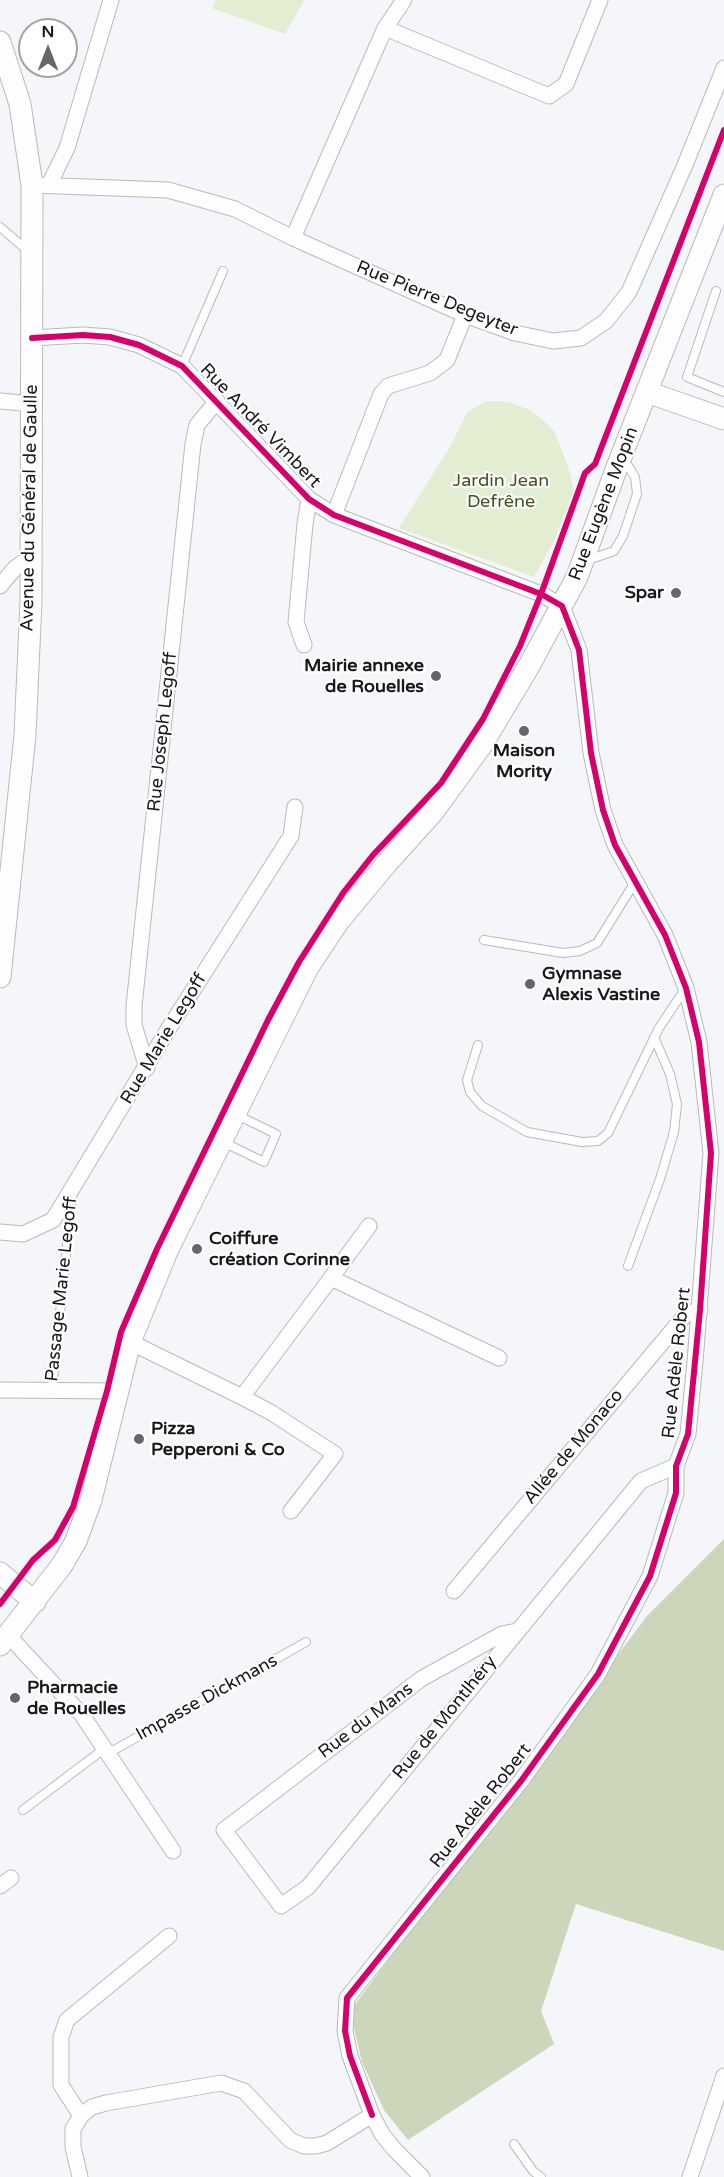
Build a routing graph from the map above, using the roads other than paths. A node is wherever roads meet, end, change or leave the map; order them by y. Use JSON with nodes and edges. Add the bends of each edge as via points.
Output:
{"nodes":[{"id":1,"x":111,"y":0,"type":"edge"},
{"id":2,"x":404,"y":0,"type":"edge"},
{"id":3,"x":600,"y":0,"type":"edge"},
{"id":4,"x":385,"y":28,"type":"junction"},
{"id":5,"x":0,"y":42,"type":"edge"},
{"id":6,"x":724,"y":68,"type":"edge"},
{"id":7,"x":41,"y":185,"type":"junction"},
{"id":8,"x":724,"y":195,"type":"edge"},
{"id":9,"x":0,"y":227,"type":"edge"},
{"id":10,"x":293,"y":238,"type":"junction"},
{"id":11,"x":32,"y":255,"type":"junction"},
{"id":12,"x":223,"y":271,"type":"dead end"},
{"id":13,"x":716,"y":291,"type":"dead end"},
{"id":14,"x":465,"y":315,"type":"junction"},
{"id":15,"x":32,"y":338,"type":"junction"},
{"id":16,"x":182,"y":366,"type":"junction"},
{"id":17,"x":647,"y":392,"type":"junction"},
{"id":18,"x":724,"y":392,"type":"edge"},
{"id":19,"x":0,"y":400,"type":"edge"},
{"id":20,"x":217,"y":401,"type":"junction"},
{"id":21,"x":32,"y":404,"type":"junction"},
{"id":22,"x":724,"y":419,"type":"edge"},
{"id":23,"x":622,"y":456,"type":"junction"},
{"id":24,"x":309,"y":499,"type":"junction"},
{"id":25,"x":334,"y":515,"type":"junction"},
{"id":26,"x":31,"y":557,"type":"junction"},
{"id":27,"x":584,"y":561,"type":"junction"},
{"id":28,"x":0,"y":586,"type":"edge"},
{"id":29,"x":562,"y":606,"type":"junction"},
{"id":30,"x":304,"y":645,"type":"dead end"},
{"id":31,"x":295,"y":807,"type":"dead end"},
{"id":32,"x":635,"y":882,"type":"junction"},
{"id":33,"x":484,"y":940,"type":"dead end"},
{"id":34,"x":0,"y":977,"type":"edge"},
{"id":35,"x":686,"y":988,"type":"junction"},
{"id":36,"x":654,"y":1037,"type":"junction"},
{"id":37,"x":478,"y":1045,"type":"dead end"},
{"id":38,"x":147,"y":1068,"type":"junction"},
{"id":39,"x":235,"y":1114,"type":"junction"},
{"id":40,"x":222,"y":1142,"type":"junction"},
{"id":41,"x":73,"y":1187,"type":"junction"},
{"id":42,"x":369,"y":1226,"type":"dead end"},
{"id":43,"x":0,"y":1232,"type":"edge"},
{"id":44,"x":628,"y":1266,"type":"dead end"},
{"id":45,"x":331,"y":1278,"type":"junction"},
{"id":46,"x":700,"y":1310,"type":"junction"},
{"id":47,"x":130,"y":1342,"type":"junction"},
{"id":48,"x":499,"y":1358,"type":"dead end"},
{"id":49,"x":0,"y":1390,"type":"edge"},
{"id":50,"x":52,"y":1390,"type":"junction"},
{"id":51,"x":118,"y":1391,"type":"junction"},
{"id":52,"x":242,"y":1397,"type":"junction"},
{"id":53,"x":676,"y":1466,"type":"junction"},
{"id":54,"x":291,"y":1510,"type":"dead end"},
{"id":55,"x":0,"y":1573,"type":"edge"},
{"id":56,"x":454,"y":1591,"type":"dead end"},
{"id":57,"x":35,"y":1602,"type":"junction"},
{"id":58,"x":518,"y":1631,"type":"junction"},
{"id":59,"x":4,"y":1640,"type":"edge"},
{"id":60,"x":306,"y":1642,"type":"dead end"},
{"id":61,"x":106,"y":1751,"type":"junction"},
{"id":62,"x":23,"y":1810,"type":"dead end"},
{"id":63,"x":224,"y":1830,"type":"joint"},
{"id":64,"x":173,"y":1851,"type":"dead end"},
{"id":65,"x":169,"y":1936,"type":"dead end"},
{"id":66,"x":724,"y":2076,"type":"edge"},
{"id":67,"x":372,"y":2115,"type":"junction"},
{"id":68,"x":81,"y":2116,"type":"junction"},
{"id":69,"x":514,"y":2144,"type":"dead end"},
{"id":70,"x":80,"y":2177,"type":"edge"},
{"id":71,"x":422,"y":2177,"type":"edge"},
{"id":72,"x":541,"y":2177,"type":"edge"},
{"id":73,"x":690,"y":2177,"type":"edge"}],
"edges":[{"from":1,"to":7,"type":"street","via":[[67,148]]},
{"from":2,"to":4,"type":"street"},
{"from":3,"to":4,"type":"street","via":[[566,84],[549,96]]},
{"from":4,"to":10,"type":"street"},
{"from":5,"to":7,"type":"main road","name":"Avenue du Général de Gaulle","via":[[20,104],[31,164]]},
{"from":6,"to":14,"type":"street","name":"Rue Pierre Degeyter","via":[[629,292],[606,321],[581,338],[553,341],[515,333]]},
{"from":7,"to":10,"type":"street","name":"Rue Pierre Degeyter","via":[[168,190],[235,208]]},
{"from":7,"to":11,"type":"main road","name":"Avenue du Général de Gaulle"},
{"from":8,"to":17,"type":"main road","name":"Rue Eugène Mopin"},
{"from":9,"to":11,"type":"lane"},
{"from":10,"to":14,"type":"street","name":"Rue Pierre Degeyter"},
{"from":11,"to":15,"type":"main road","name":"Avenue du Général de Gaulle"},
{"from":12,"to":16,"type":"lane","name":"Rue André Vimbert"},
{"from":13,"to":18,"type":"lane","via":[[687,377]]},
{"from":14,"to":25,"type":"street","via":[[447,360],[430,373],[388,386],[381,394]]},
{"from":15,"to":16,"type":"street","name":"Rue André Vimbert","via":[[110,337],[139,345]]},
{"from":15,"to":21,"type":"main road","name":"Avenue du Général de Gaulle"},
{"from":16,"to":20,"type":"street","name":"Rue André Vimbert"},
{"from":17,"to":22,"type":"main road"},
{"from":17,"to":23,"type":"main road","name":"Rue Eugène Mopin"},
{"from":19,"to":21,"type":"street"},
{"from":20,"to":24,"type":"street","name":"Rue André Vimbert"},
{"from":20,"to":38,"type":"street","name":"Rue Joseph Legoff","via":[[197,425],[191,455],[134,1006],[134,1025]]},
{"from":21,"to":26,"type":"main road","name":"Avenue du Général de Gaulle"},
{"from":23,"to":27,"type":"main road","name":"Rue Eugène Mopin"},
{"from":23,"to":27,"type":"lane","via":[[635,477],[637,494],[623,536],[614,551]]},
{"from":24,"to":25,"type":"street","name":"Rue André Vimbert"},
{"from":24,"to":30,"type":"street","name":"Rue André Vimbert","via":[[296,622]]},
{"from":25,"to":29,"type":"street","name":"Rue André Vimbert","via":[[541,594]]},
{"from":26,"to":28,"type":"street"},
{"from":26,"to":34,"type":"main road","name":"Avenue du Général de Gaulle","via":[[25,735]]},
{"from":27,"to":29,"type":"main road","name":"Rue Eugène Mopin"},
{"from":29,"to":32,"type":"street","name":"Rue Adèle Robert","via":[[579,650],[591,753],[603,810],[615,845]]},
{"from":29,"to":39,"type":"main road","name":"Rue Eugène Mopin","via":[[482,746],[433,812],[338,922],[307,969]]},
{"from":31,"to":38,"type":"street","name":"Rue Marie Legoff","via":[[291,836]]},
{"from":32,"to":33,"type":"lane","via":[[597,943],[580,951],[563,953]]},
{"from":32,"to":35,"type":"street","name":"Rue Adèle Robert","via":[[665,935]]},
{"from":35,"to":36,"type":"lane"},
{"from":35,"to":46,"type":"street","name":"Rue Adèle Robert","via":[[699,1042],[711,1153]]},
{"from":36,"to":37,"type":"lane","via":[[608,1133],[598,1141],[582,1142],[527,1132],[482,1106],[470,1092],[467,1080]]},
{"from":36,"to":44,"type":"lane","via":[[670,1074],[677,1104],[674,1132]]},
{"from":38,"to":41,"type":"street","name":"Rue Marie Legoff"},
{"from":39,"to":40,"type":"main road","name":"Rue Eugène Mopin"},
{"from":39,"to":40,"type":"lane","via":[[276,1134],[264,1162]]},
{"from":40,"to":47,"type":"main road","name":"Rue Eugène Mopin","via":[[168,1249]]},
{"from":41,"to":43,"type":"street","name":"Rue Marie Legoff","via":[[53,1220],[23,1234]]},
{"from":41,"to":50,"type":"lane","name":"Passage Marie Legoff"},
{"from":42,"to":45,"type":"street"},
{"from":45,"to":48,"type":"street"},
{"from":45,"to":52,"type":"street"},
{"from":46,"to":53,"type":"street","name":"Rue Adèle Robert","via":[[688,1434]]},
{"from":46,"to":56,"type":"street","name":"Allée de Monaco","via":[[686,1314]]},
{"from":47,"to":51,"type":"main road","name":"Rue Eugène Mopin"},
{"from":47,"to":52,"type":"street"},
{"from":49,"to":50,"type":"street"},
{"from":50,"to":51,"type":"street"},
{"from":51,"to":57,"type":"main road","name":"Rue Eugène Mopin","via":[[91,1500],[76,1541]]},
{"from":52,"to":54,"type":"street","via":[[335,1454]]},
{"from":53,"to":58,"type":"street","name":"Rue de Montlhéry","via":[[641,1481]]},
{"from":53,"to":67,"type":"street","name":"Rue Adèle Robert","via":[[676,1493],[650,1576],[598,1674],[521,1781],[347,1998],[345,2031],[350,2056]]},
{"from":55,"to":57,"type":"main road"},
{"from":57,"to":59,"type":"main road","name":"Rue Eugène Mopin"},
{"from":58,"to":63,"type":"street","name":"Rue du Mans","via":[[502,1634],[422,1679]]},
{"from":58,"to":63,"type":"street","name":"Rue de Montlhéry","via":[[308,1887],[282,1906]]},
{"from":59,"to":61,"type":"street","via":[[82,1715]]},
{"from":60,"to":61,"type":"lane","name":"Impasse Dickmans"},
{"from":61,"to":62,"type":"lane","name":"Impasse Dickmans"},
{"from":61,"to":64,"type":"street"},
{"from":65,"to":68,"type":"street","via":[[67,2020],[61,2037],[61,2085]]},
{"from":66,"to":73,"type":"street"},
{"from":67,"to":68,"type":"street","via":[[327,2143],[304,2146],[290,2140],[244,2091],[221,2083],[106,2103]]},
{"from":67,"to":71,"type":"street","name":"Rue Adèle Robert","via":[[394,2149]]},
{"from":68,"to":70,"type":"street","via":[[73,2129]]},
{"from":69,"to":72,"type":"lane"}]}
